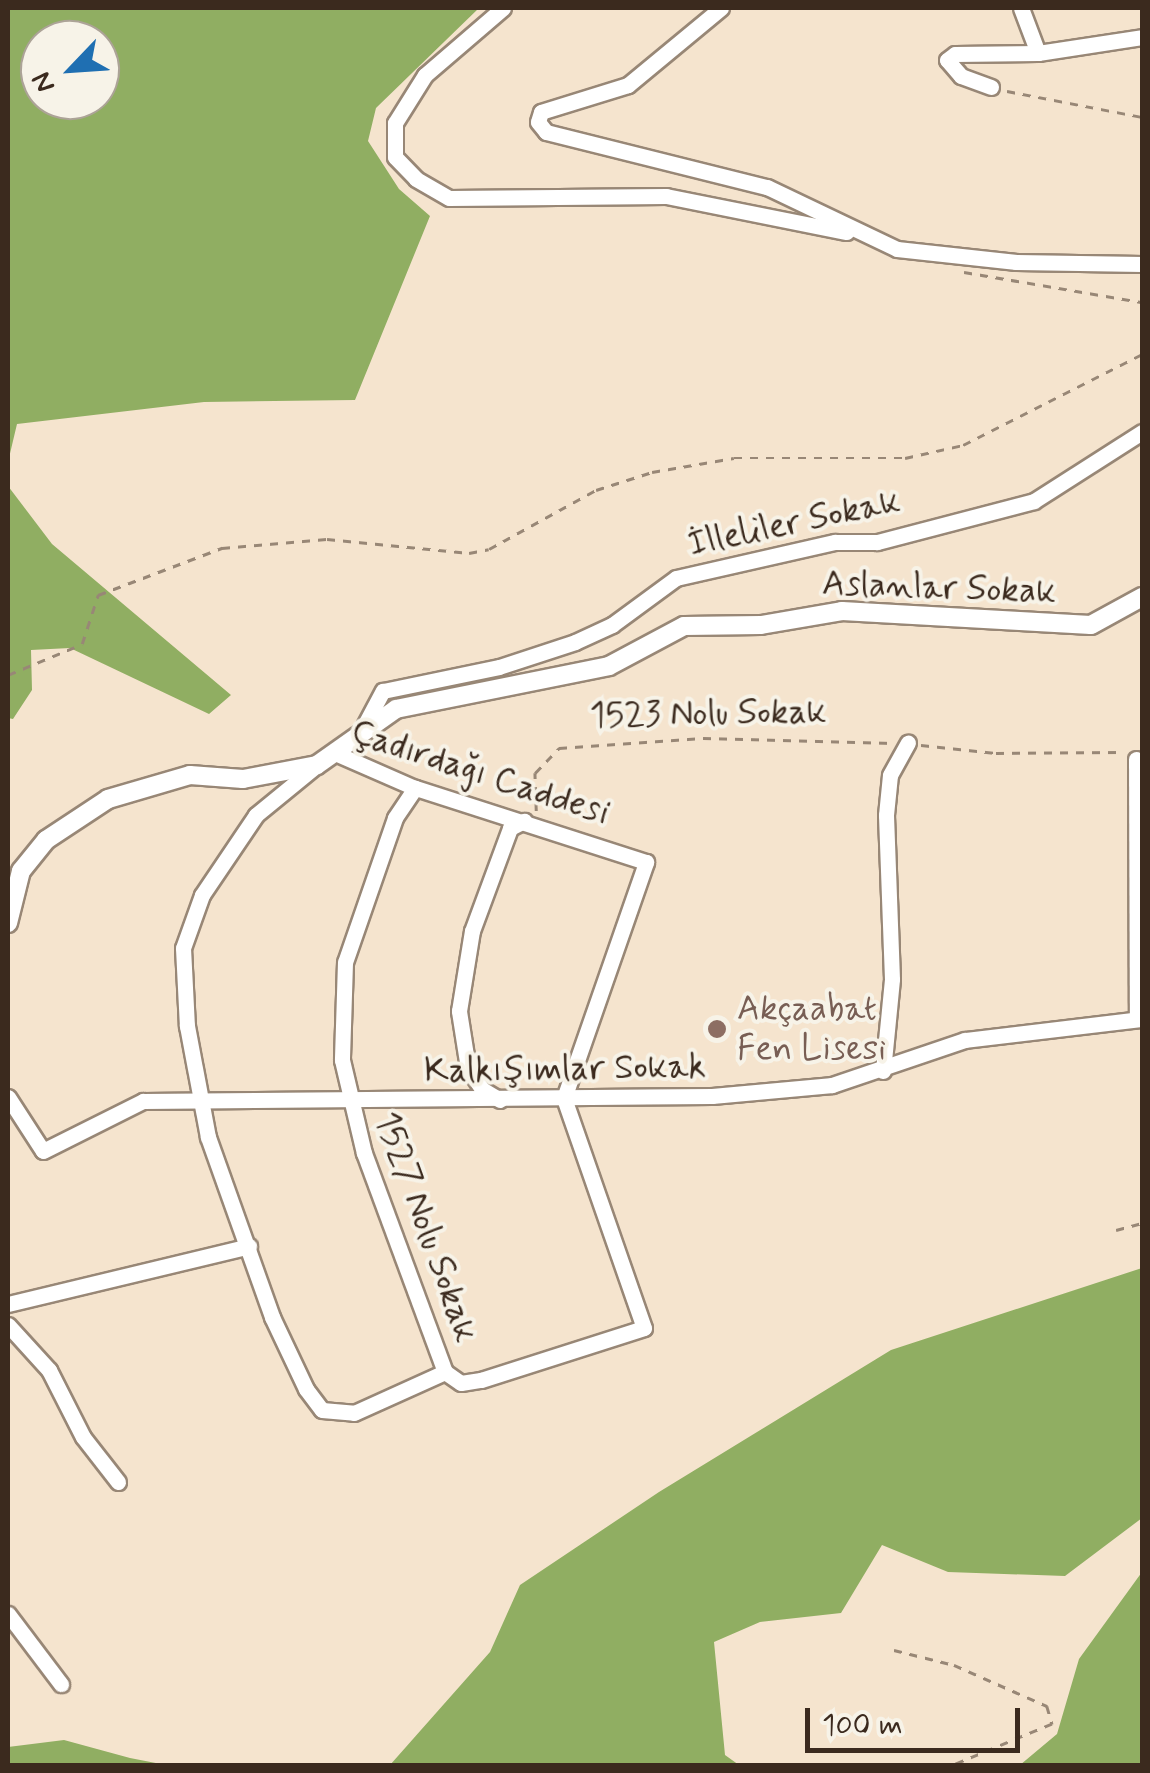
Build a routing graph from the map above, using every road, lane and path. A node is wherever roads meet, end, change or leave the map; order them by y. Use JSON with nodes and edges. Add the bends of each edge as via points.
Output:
{"nodes":[{"id":1,"x":503,"y":8,"type":"edge"},
{"id":2,"x":721,"y":8,"type":"edge"},
{"id":3,"x":1021,"y":8,"type":"edge"},
{"id":4,"x":1142,"y":37,"type":"edge"},
{"id":5,"x":1038,"y":52,"type":"junction"},
{"id":6,"x":991,"y":87,"type":"joint"},
{"id":7,"x":1142,"y":117,"type":"edge"},
{"id":8,"x":860,"y":235,"type":"junction"},
{"id":9,"x":1142,"y":264,"type":"edge"},
{"id":10,"x":953,"y":268,"type":"dead end"},
{"id":11,"x":1142,"y":302,"type":"edge"},
{"id":12,"x":1142,"y":354,"type":"edge"},
{"id":13,"x":1142,"y":432,"type":"edge"},
{"id":14,"x":1142,"y":597,"type":"edge"},
{"id":15,"x":8,"y":675,"type":"edge"},
{"id":16,"x":364,"y":726,"type":"junction"},
{"id":17,"x":908,"y":743,"type":"junction"},
{"id":18,"x":336,"y":754,"type":"junction"},
{"id":19,"x":1136,"y":760,"type":"joint"},
{"id":20,"x":317,"y":765,"type":"junction"},
{"id":21,"x":416,"y":788,"type":"junction"},
{"id":22,"x":524,"y":821,"type":"junction"},
{"id":23,"x":8,"y":923,"type":"edge"},
{"id":24,"x":1140,"y":1019,"type":"edge"},
{"id":25,"x":883,"y":1071,"type":"junction"},
{"id":26,"x":8,"y":1097,"type":"edge"},
{"id":27,"x":564,"y":1098,"type":"junction"},
{"id":28,"x":500,"y":1100,"type":"junction"},
{"id":29,"x":200,"y":1102,"type":"junction"},
{"id":30,"x":350,"y":1104,"type":"junction"},
{"id":31,"x":1142,"y":1223,"type":"edge"},
{"id":32,"x":1116,"y":1230,"type":"dead end"},
{"id":33,"x":249,"y":1246,"type":"junction"},
{"id":34,"x":8,"y":1304,"type":"edge"},
{"id":35,"x":8,"y":1325,"type":"edge"},
{"id":36,"x":445,"y":1372,"type":"junction"},
{"id":37,"x":118,"y":1482,"type":"dead end"},
{"id":38,"x":8,"y":1614,"type":"edge"},
{"id":39,"x":894,"y":1650,"type":"dead end"},
{"id":40,"x":61,"y":1684,"type":"dead end"},
{"id":41,"x":952,"y":1766,"type":"edge"}],
"edges":[{"from":1,"to":8,"type":"street","via":[[425,75],[395,123],[395,157],[416,179],[449,198],[666,196]]},
{"from":2,"to":8,"type":"street","via":[[628,86],[540,112],[538,122],[546,132],[767,186]]},
{"from":3,"to":5,"type":"street"},
{"from":4,"to":5,"type":"street"},
{"from":5,"to":6,"type":"street","via":[[956,54],[947,60],[960,76]]},
{"from":6,"to":7,"type":"path"},
{"from":8,"to":9,"type":"street","via":[[897,249],[976,259]]},
{"from":10,"to":11,"type":"path","via":[[1033,288]]},
{"from":12,"to":15,"type":"path","via":[[963,445],[905,458],[754,457],[652,472],[596,490],[489,549],[470,553],[337,538],[222,548],[98,595],[82,644]]},
{"from":13,"to":16,"type":"street","name":"İlleliler Sokak","via":[[1034,501],[877,542],[835,542],[676,578],[612,625],[575,642],[499,667],[383,690]]},
{"from":14,"to":16,"type":"street","name":"Aslanlar Sokak","via":[[1090,625],[842,612],[761,625],[701,622],[610,666],[406,706]]},
{"from":16,"to":18,"type":"street","name":"Aslanlar Sokak"},
{"from":17,"to":19,"type":"path","name":"1523 Nolu Sokak","via":[[996,753],[1122,752]]},
{"from":17,"to":22,"type":"path","name":"1523 Nolu Sokak","via":[[704,738],[560,748],[535,773],[536,811]]},
{"from":17,"to":25,"type":"street","via":[[887,795],[892,978]]},
{"from":18,"to":20,"type":"street","name":"Çadırdağı Caddesi"},
{"from":18,"to":21,"type":"street","name":"Çadırdağı Caddesi"},
{"from":19,"to":24,"type":"street","name":"Kalkışımlar Sokak"},
{"from":20,"to":23,"type":"street","name":"Çadırdağı Caddesi","via":[[243,779],[190,775],[108,799],[46,840],[21,872]]},
{"from":20,"to":29,"type":"street","via":[[256,816],[187,927],[184,989]]},
{"from":21,"to":22,"type":"street","name":"Çadırdağı Caddesi"},
{"from":21,"to":30,"type":"street","name":"1527 Nolu Sokak","via":[[395,818],[345,962],[342,1060]]},
{"from":22,"to":27,"type":"street","name":"Çadırdağı Caddesi","via":[[646,862]]},
{"from":22,"to":28,"type":"street","via":[[510,828],[472,931],[459,1011],[468,1068]]},
{"from":24,"to":25,"type":"street","name":"Kalkışımlar Sokak","via":[[966,1040]]},
{"from":25,"to":27,"type":"street","name":"Kalkışımlar Sokak","via":[[832,1085],[712,1096]]},
{"from":26,"to":29,"type":"street","name":"Kalkışımlar Sokak","via":[[42,1151],[143,1102]]},
{"from":27,"to":28,"type":"street","name":"Kalkışımlar Sokak"},
{"from":27,"to":36,"type":"street","via":[[644,1328],[481,1380],[462,1383]]},
{"from":28,"to":30,"type":"street","name":"Kalkışımlar Sokak"},
{"from":29,"to":30,"type":"street","name":"Kalkışımlar Sokak"},
{"from":29,"to":33,"type":"street"},
{"from":30,"to":36,"type":"street","name":"1527 Nolu Sokak"},
{"from":31,"to":32,"type":"path"},
{"from":33,"to":34,"type":"street"},
{"from":33,"to":36,"type":"street","via":[[272,1317],[322,1410],[354,1413]]},
{"from":35,"to":37,"type":"street","via":[[49,1370],[83,1437]]},
{"from":38,"to":40,"type":"street"},
{"from":39,"to":41,"type":"path","via":[[954,1665],[1046,1706],[1052,1724]]}]}
